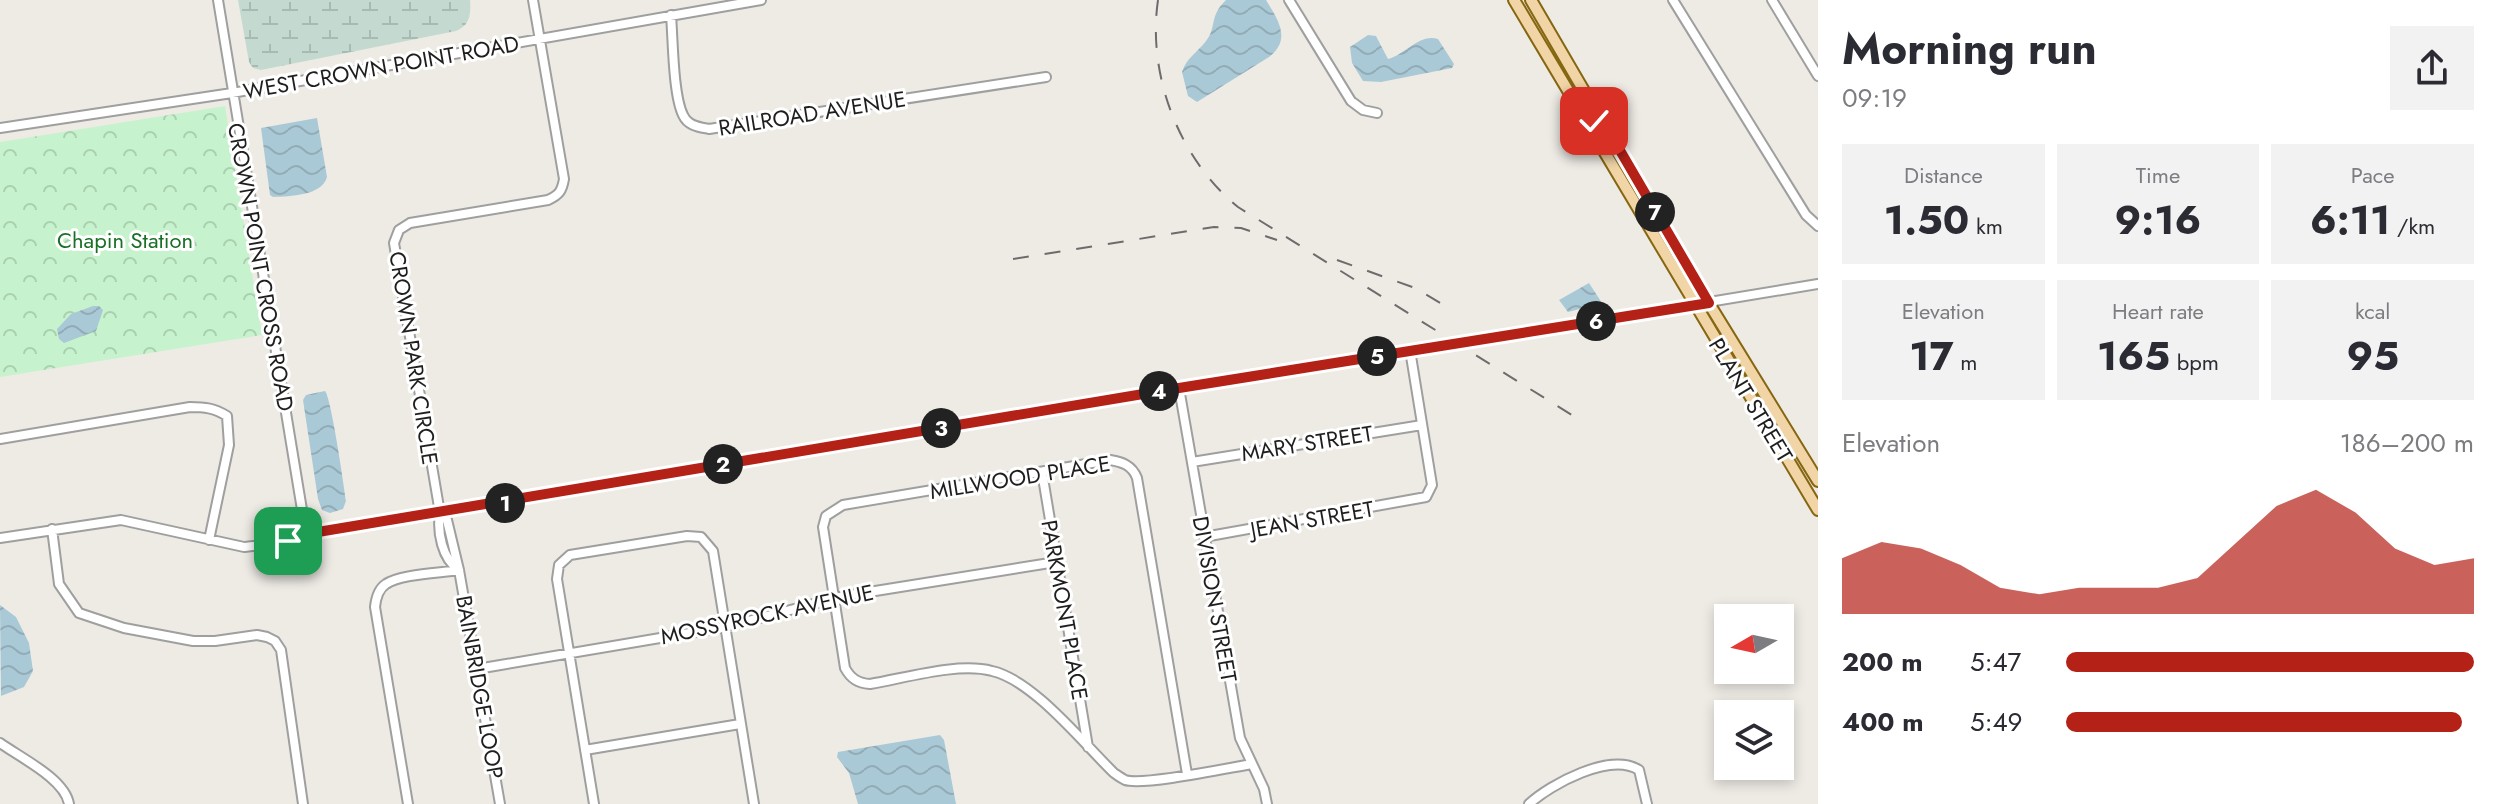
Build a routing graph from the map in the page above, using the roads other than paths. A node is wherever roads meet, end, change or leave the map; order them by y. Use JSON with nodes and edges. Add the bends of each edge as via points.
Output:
{"nodes":[{"id":1,"x":218,"y":0,"type":"edge"},
{"id":2,"x":533,"y":0,"type":"edge"},
{"id":3,"x":761,"y":0,"type":"edge"},
{"id":4,"x":1289,"y":0,"type":"edge"},
{"id":5,"x":1514,"y":0,"type":"edge"},
{"id":6,"x":1531,"y":0,"type":"edge"},
{"id":7,"x":1673,"y":0,"type":"edge"},
{"id":8,"x":1772,"y":0,"type":"edge"},
{"id":9,"x":671,"y":15,"type":"junction"},
{"id":10,"x":539,"y":39,"type":"junction"},
{"id":11,"x":1818,"y":76,"type":"edge"},
{"id":12,"x":1046,"y":77,"type":"dead end"},
{"id":13,"x":1563,"y":81,"type":"junction"},
{"id":14,"x":232,"y":93,"type":"junction"},
{"id":15,"x":1377,"y":113,"type":"dead end"},
{"id":16,"x":0,"y":128,"type":"edge"},
{"id":17,"x":1611,"y":135,"type":"junction"},
{"id":18,"x":1605,"y":153,"type":"junction"},
{"id":19,"x":1650,"y":203,"type":"junction"},
{"id":20,"x":1818,"y":226,"type":"edge"},
{"id":21,"x":1818,"y":284,"type":"edge"},
{"id":22,"x":1709,"y":303,"type":"junction"},
{"id":23,"x":1694,"y":306,"type":"junction"},
{"id":24,"x":1410,"y":350,"type":"junction"},
{"id":25,"x":1179,"y":388,"type":"junction"},
{"id":26,"x":1422,"y":425,"type":"junction"},
{"id":27,"x":0,"y":439,"type":"edge"},
{"id":28,"x":1192,"y":462,"type":"junction"},
{"id":29,"x":1042,"y":472,"type":"junction"},
{"id":30,"x":1818,"y":481,"type":"edge"},
{"id":31,"x":1818,"y":510,"type":"edge"},
{"id":32,"x":440,"y":513,"type":"junction"},
{"id":33,"x":52,"y":529,"type":"junction"},
{"id":34,"x":306,"y":534,"type":"junction"},
{"id":35,"x":1204,"y":537,"type":"junction"},
{"id":36,"x":0,"y":538,"type":"edge"},
{"id":37,"x":209,"y":540,"type":"junction"},
{"id":38,"x":1056,"y":562,"type":"junction"},
{"id":39,"x":459,"y":570,"type":"junction"},
{"id":40,"x":833,"y":598,"type":"junction"},
{"id":41,"x":725,"y":627,"type":"junction"},
{"id":42,"x":569,"y":653,"type":"junction"},
{"id":43,"x":477,"y":669,"type":"junction"},
{"id":44,"x":740,"y":724,"type":"junction"},
{"id":45,"x":0,"y":743,"type":"edge"},
{"id":46,"x":1088,"y":748,"type":"junction"},
{"id":47,"x":585,"y":750,"type":"junction"},
{"id":48,"x":1252,"y":764,"type":"junction"},
{"id":49,"x":1187,"y":774,"type":"junction"},
{"id":50,"x":1542,"y":792,"type":"junction"},
{"id":51,"x":69,"y":804,"type":"edge"},
{"id":52,"x":303,"y":804,"type":"edge"},
{"id":53,"x":408,"y":804,"type":"edge"},
{"id":54,"x":500,"y":804,"type":"edge"},
{"id":55,"x":594,"y":804,"type":"edge"},
{"id":56,"x":754,"y":804,"type":"edge"},
{"id":57,"x":1267,"y":804,"type":"edge"},
{"id":58,"x":1529,"y":804,"type":"edge"},
{"id":59,"x":1544,"y":804,"type":"edge"},
{"id":60,"x":1647,"y":804,"type":"edge"}],
"edges":[{"from":1,"to":14,"type":"street","name":"CROWN POINT CROSS ROAD"},
{"from":2,"to":10,"type":"street","name":"CROWN PARK CIRCLE"},
{"from":3,"to":9,"type":"street","name":"WEST CROWN POINT ROAD"},
{"from":4,"to":15,"type":"street","via":[[1351,101]]},
{"from":5,"to":13,"type":"main road","name":"PLANT STREET"},
{"from":6,"to":17,"type":"main road","name":"PLANT STREET"},
{"from":7,"to":20,"type":"street","via":[[1806,215]]},
{"from":8,"to":11,"type":"street"},
{"from":9,"to":10,"type":"street","name":"WEST CROWN POINT ROAD"},
{"from":9,"to":12,"type":"street","name":"RAILROAD AVENUE","via":[[679,102],[694,127],[709,129]]},
{"from":10,"to":14,"type":"street","name":"WEST CROWN POINT ROAD"},
{"from":10,"to":32,"type":"street","name":"CROWN PARK CIRCLE","via":[[562,190],[548,200],[410,223],[399,230],[394,243]]},
{"from":13,"to":17,"type":"main road","via":[[1573,87],[1602,133]]},
{"from":13,"to":18,"type":"main road","name":"PLANT STREET"},
{"from":14,"to":16,"type":"street","name":"WEST CROWN POINT ROAD"},
{"from":14,"to":34,"type":"street","name":"CROWN POINT CROSS ROAD"},
{"from":17,"to":19,"type":"main road","name":"PLANT STREET"},
{"from":18,"to":19,"type":"main road","via":[[1615,153],[1642,200]]},
{"from":18,"to":23,"type":"main road","name":"PLANT STREET"},
{"from":19,"to":22,"type":"main road","name":"PLANT STREET"},
{"from":21,"to":22,"type":"street"},
{"from":22,"to":23,"type":"street"},
{"from":22,"to":30,"type":"main road","name":"PLANT STREET"},
{"from":23,"to":24,"type":"street"},
{"from":23,"to":31,"type":"main road","name":"PLANT STREET"},
{"from":24,"to":25,"type":"street"},
{"from":24,"to":26,"type":"street"},
{"from":25,"to":28,"type":"street","name":"DIVISION STREET"},
{"from":25,"to":32,"type":"street"},
{"from":26,"to":28,"type":"street","name":"MARY STREET"},
{"from":26,"to":35,"type":"street","name":"JEAN STREET","via":[[1432,485],[1426,497]]},
{"from":27,"to":37,"type":"street","via":[[190,407],[218,410],[227,416],[229,445]]},
{"from":28,"to":35,"type":"street","name":"DIVISION STREET"},
{"from":29,"to":38,"type":"street","name":"PARKMONT PLACE"},
{"from":29,"to":40,"type":"street","name":"MILLWOOD PLACE","via":[[835,508],[823,527]]},
{"from":29,"to":49,"type":"street","name":"MILLWOOD PLACE","via":[[1110,460],[1121,461],[1134,472]]},
{"from":32,"to":34,"type":"street"},
{"from":32,"to":39,"type":"street","name":"BAINBRIDGE LOOP","via":[[444,549]]},
{"from":33,"to":36,"type":"street"},
{"from":33,"to":37,"type":"street","via":[[121,520]]},
{"from":33,"to":52,"type":"street","via":[[59,584],[79,613],[193,641],[257,635],[275,641],[281,650]]},
{"from":34,"to":37,"type":"street","via":[[244,547]]},
{"from":35,"to":48,"type":"street","name":"DIVISION STREET","via":[[1240,738]]},
{"from":38,"to":40,"type":"street","name":"MOSSYROCK AVENUE"},
{"from":38,"to":46,"type":"street","name":"PARKMONT PLACE"},
{"from":39,"to":43,"type":"street","name":"BAINBRIDGE LOOP"},
{"from":39,"to":53,"type":"street","name":"BAINBRIDGE LOOP","via":[[392,581],[376,597]]},
{"from":40,"to":41,"type":"street","name":"MOSSYROCK AVENUE"},
{"from":40,"to":46,"type":"street","name":"MILLWOOD PLACE","via":[[845,668],[860,683],[956,669],[992,670],[1025,685]]},
{"from":41,"to":42,"type":"street","name":"MOSSYROCK AVENUE"},
{"from":41,"to":42,"type":"street","via":[[713,551],[701,537],[570,555],[559,565],[557,579]]},
{"from":41,"to":44,"type":"street"},
{"from":42,"to":43,"type":"street","name":"MOSSYROCK AVENUE"},
{"from":42,"to":47,"type":"street"},
{"from":43,"to":54,"type":"street","name":"BAINBRIDGE LOOP"},
{"from":44,"to":47,"type":"street"},
{"from":44,"to":56,"type":"street"},
{"from":45,"to":51,"type":"street","via":[[57,782]]},
{"from":46,"to":49,"type":"street","via":[[1125,780]]},
{"from":47,"to":55,"type":"street"},
{"from":48,"to":49,"type":"street"},
{"from":48,"to":57,"type":"street","name":"DIVISION STREET"},
{"from":50,"to":58,"type":"street"},
{"from":50,"to":59,"type":"street"},
{"from":50,"to":60,"type":"street","via":[[1584,772],[1631,766],[1639,770]]}]}
